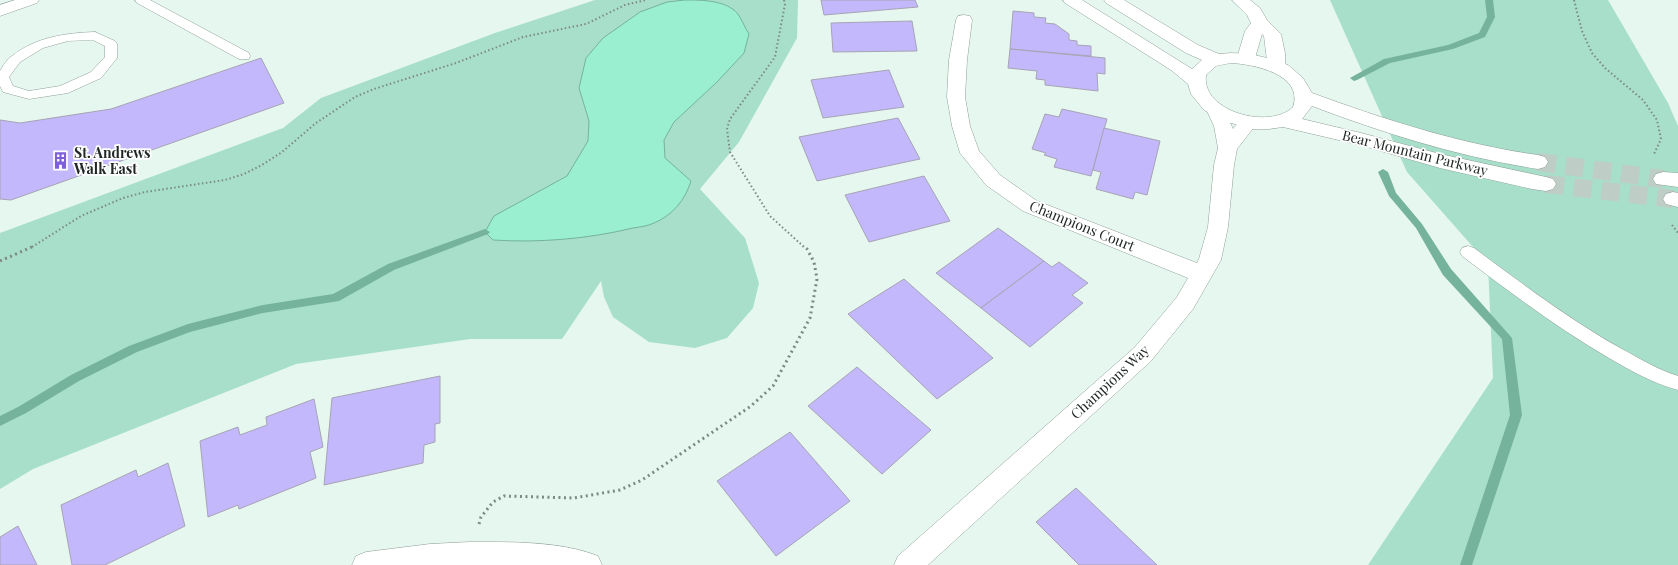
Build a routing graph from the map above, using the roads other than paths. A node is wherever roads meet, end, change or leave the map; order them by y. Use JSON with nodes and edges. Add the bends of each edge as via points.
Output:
{"nodes":[{"id":1,"x":30,"y":0,"type":"edge"},
{"id":2,"x":141,"y":0,"type":"edge"},
{"id":3,"x":1071,"y":0,"type":"edge"},
{"id":4,"x":1112,"y":0,"type":"edge"},
{"id":5,"x":1240,"y":0,"type":"edge"},
{"id":6,"x":0,"y":11,"type":"edge"},
{"id":7,"x":964,"y":20,"type":"dead end"},
{"id":8,"x":1260,"y":23,"type":"junction"},
{"id":9,"x":244,"y":56,"type":"dead end"},
{"id":10,"x":1246,"y":58,"type":"junction"},
{"id":11,"x":1217,"y":60,"type":"junction"},
{"id":12,"x":1276,"y":67,"type":"junction"},
{"id":13,"x":1,"y":77,"type":"edge"},
{"id":14,"x":1196,"y":81,"type":"junction"},
{"id":15,"x":1304,"y":97,"type":"junction"},
{"id":16,"x":1215,"y":109,"type":"junction"},
{"id":17,"x":1283,"y":121,"type":"junction"},
{"id":18,"x":1249,"y":122,"type":"junction"},
{"id":19,"x":1228,"y":148,"type":"junction"},
{"id":20,"x":1538,"y":162,"type":"tunnel mouth"},
{"id":21,"x":1546,"y":184,"type":"tunnel mouth"},
{"id":22,"x":1468,"y":252,"type":"dead end"},
{"id":23,"x":1201,"y":274,"type":"junction"},
{"id":24,"x":1678,"y":383,"type":"edge"},
{"id":25,"x":366,"y":565,"type":"edge"},
{"id":26,"x":588,"y":565,"type":"edge"},
{"id":27,"x":908,"y":565,"type":"edge"}],
"edges":[{"from":1,"to":6,"type":"street"},
{"from":2,"to":9,"type":"lane"},
{"from":3,"to":14,"type":"street","via":[[1177,66]]},
{"from":4,"to":11,"type":"street","via":[[1185,45]]},
{"from":5,"to":8,"type":"street","via":[[1254,12]]},
{"from":7,"to":23,"type":"street","name":"Champions Court","via":[[956,97],[961,126],[970,153],[993,180],[1030,206]]},
{"from":8,"to":10,"type":"street","via":[[1254,31]]},
{"from":8,"to":12,"type":"street","via":[[1272,34]]},
{"from":10,"to":11,"type":"street"},
{"from":10,"to":12,"type":"street"},
{"from":11,"to":14,"type":"street","via":[[1202,68]]},
{"from":12,"to":15,"type":"street","via":[[1300,86]]},
{"from":13,"to":13,"type":"lane","via":[[8,89],[29,95],[63,90],[96,75],[112,58],[111,44],[95,36],[67,36],[39,45],[15,59]]},
{"from":14,"to":16,"type":"street","via":[[1204,100]]},
{"from":15,"to":17,"type":"street","via":[[1303,107],[1296,116]]},
{"from":15,"to":20,"type":"street","name":"Bear Mountain Parkway","via":[[1374,123],[1440,142]]},
{"from":16,"to":18,"type":"street"},
{"from":16,"to":19,"type":"street","name":"Champions Way","via":[[1223,126]]},
{"from":17,"to":18,"type":"street","via":[[1268,124]]},
{"from":17,"to":21,"type":"street","name":"Bear Mountain Parkway","via":[[1440,161]]},
{"from":18,"to":19,"type":"street","name":"Champions Way"},
{"from":19,"to":23,"type":"street","name":"Champions Way","via":[[1218,227],[1210,260]]},
{"from":22,"to":24,"type":"lane","via":[[1575,329],[1642,368]]},
{"from":23,"to":27,"type":"street","name":"Champions Way","via":[[1185,303],[1143,354]]},
{"from":25,"to":26,"type":"street","via":[[430,557],[530,555]]}]}
